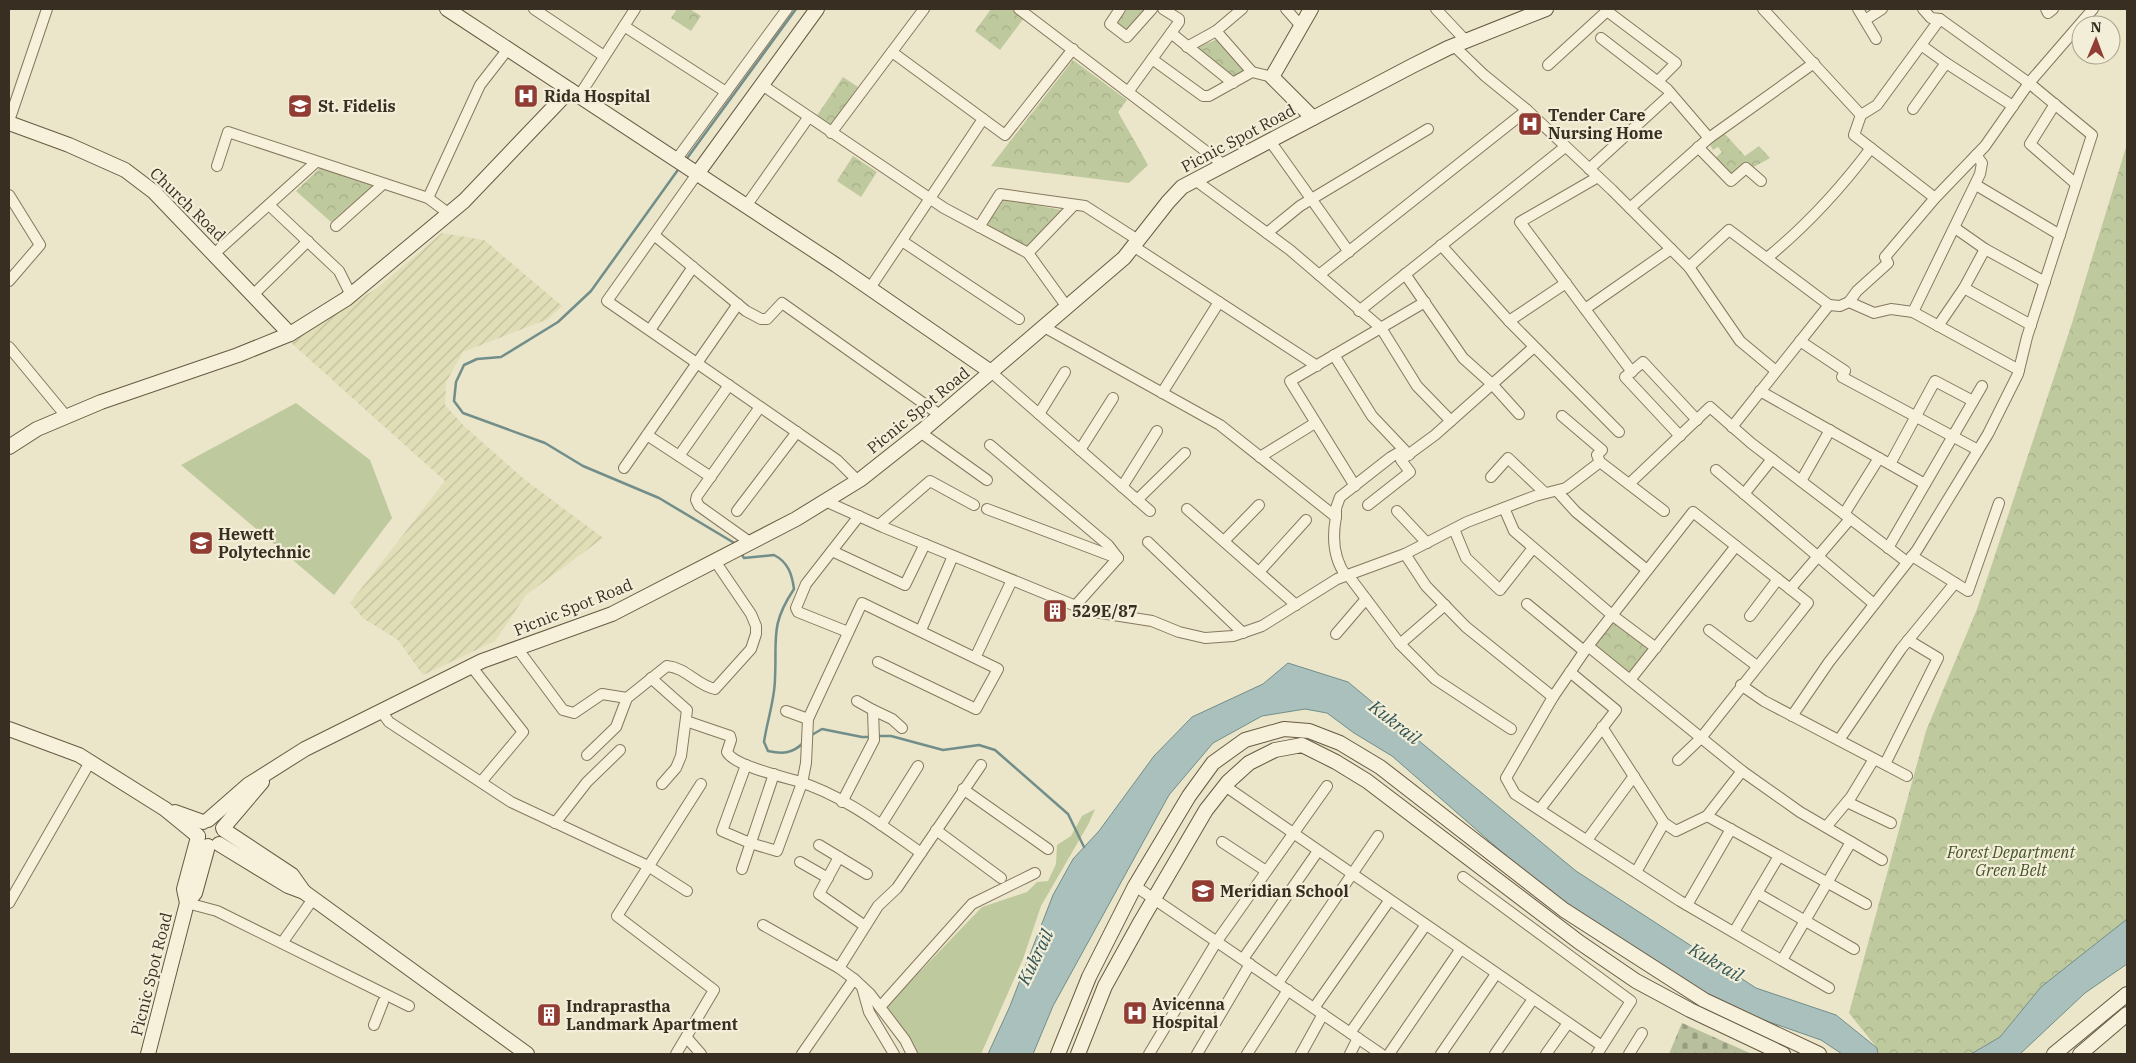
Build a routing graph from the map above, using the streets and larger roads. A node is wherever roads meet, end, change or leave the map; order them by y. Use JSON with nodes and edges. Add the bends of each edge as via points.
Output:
{"nodes":[{"id":1,"x":47,"y":9,"type":"edge"},
{"id":2,"x":447,"y":9,"type":"edge"},
{"id":3,"x":534,"y":9,"type":"edge"},
{"id":4,"x":635,"y":9,"type":"edge"},
{"id":5,"x":787,"y":9,"type":"edge"},
{"id":6,"x":817,"y":9,"type":"edge"},
{"id":7,"x":924,"y":9,"type":"edge"},
{"id":8,"x":1019,"y":9,"type":"edge"},
{"id":9,"x":1120,"y":9,"type":"edge"},
{"id":10,"x":1152,"y":9,"type":"edge"},
{"id":11,"x":1164,"y":9,"type":"edge"},
{"id":12,"x":1242,"y":9,"type":"edge"},
{"id":13,"x":1286,"y":9,"type":"edge"},
{"id":14,"x":1311,"y":9,"type":"edge"},
{"id":15,"x":1436,"y":9,"type":"edge"},
{"id":16,"x":1546,"y":9,"type":"edge"},
{"id":17,"x":1858,"y":9,"type":"edge"},
{"id":18,"x":1882,"y":9,"type":"edge"},
{"id":19,"x":1923,"y":9,"type":"edge"},
{"id":20,"x":2046,"y":9,"type":"edge"},
{"id":21,"x":2053,"y":9,"type":"edge"},
{"id":22,"x":2093,"y":9,"type":"edge"},
{"id":23,"x":1606,"y":10,"type":"edge"},
{"id":24,"x":1767,"y":10,"type":"edge"},
{"id":25,"x":1940,"y":19,"type":"junction"},
{"id":26,"x":1865,"y":20,"type":"junction"},
{"id":27,"x":624,"y":26,"type":"junction"},
{"id":28,"x":1301,"y":26,"type":"junction"},
{"id":29,"x":1216,"y":32,"type":"junction"},
{"id":30,"x":1171,"y":33,"type":"junction"},
{"id":31,"x":1602,"y":38,"type":"dead end"},
{"id":32,"x":1876,"y":39,"type":"dead end"},
{"id":33,"x":1460,"y":44,"type":"junction"},
{"id":34,"x":1921,"y":45,"type":"junction"},
{"id":35,"x":1187,"y":47,"type":"junction"},
{"id":36,"x":508,"y":49,"type":"junction"},
{"id":37,"x":1073,"y":50,"type":"junction"},
{"id":38,"x":892,"y":52,"type":"junction"},
{"id":39,"x":604,"y":56,"type":"junction"},
{"id":40,"x":1152,"y":59,"type":"junction"},
{"id":41,"x":1814,"y":63,"type":"junction"},
{"id":42,"x":1946,"y":63,"type":"junction"},
{"id":43,"x":1548,"y":65,"type":"dead end"},
{"id":44,"x":1252,"y":72,"type":"junction"},
{"id":45,"x":1272,"y":77,"type":"junction"},
{"id":46,"x":1658,"y":81,"type":"junction"},
{"id":47,"x":1233,"y":83,"type":"junction"},
{"id":48,"x":2030,"y":83,"type":"junction"},
{"id":49,"x":762,"y":85,"type":"junction"},
{"id":50,"x":726,"y":92,"type":"junction"},
{"id":51,"x":1128,"y":92,"type":"junction"},
{"id":52,"x":574,"y":93,"type":"junction"},
{"id":53,"x":1671,"y":94,"type":"junction"},
{"id":54,"x":2055,"y":104,"type":"junction"},
{"id":55,"x":2013,"y":106,"type":"junction"},
{"id":56,"x":1527,"y":110,"type":"junction"},
{"id":57,"x":1913,"y":110,"type":"dead end"},
{"id":58,"x":1860,"y":116,"type":"junction"},
{"id":59,"x":808,"y":118,"type":"junction"},
{"id":60,"x":983,"y":118,"type":"junction"},
{"id":61,"x":1314,"y":118,"type":"junction"},
{"id":62,"x":9,"y":122,"type":"edge"},
{"id":63,"x":1428,"y":129,"type":"dead end"},
{"id":64,"x":831,"y":134,"type":"junction"},
{"id":65,"x":1709,"y":138,"type":"junction"},
{"id":66,"x":1270,"y":141,"type":"junction"},
{"id":67,"x":1565,"y":147,"type":"junction"},
{"id":68,"x":1698,"y":147,"type":"junction"},
{"id":69,"x":1871,"y":148,"type":"junction"},
{"id":70,"x":1976,"y":155,"type":"junction"},
{"id":71,"x":316,"y":162,"type":"junction"},
{"id":72,"x":1224,"y":165,"type":"junction"},
{"id":73,"x":218,"y":166,"type":"dead end"},
{"id":74,"x":685,"y":166,"type":"junction"},
{"id":75,"x":1589,"y":169,"type":"junction"},
{"id":76,"x":1598,"y":177,"type":"junction"},
{"id":77,"x":1195,"y":180,"type":"junction"},
{"id":78,"x":1761,"y":181,"type":"dead end"},
{"id":79,"x":383,"y":184,"type":"junction"},
{"id":80,"x":2076,"y":184,"type":"junction"},
{"id":81,"x":1976,"y":185,"type":"junction"},
{"id":82,"x":9,"y":195,"type":"edge"},
{"id":83,"x":428,"y":198,"type":"junction"},
{"id":84,"x":1936,"y":198,"type":"junction"},
{"id":85,"x":930,"y":199,"type":"junction"},
{"id":86,"x":1311,"y":199,"type":"junction"},
{"id":87,"x":269,"y":205,"type":"junction"},
{"id":88,"x":1074,"y":205,"type":"junction"},
{"id":89,"x":746,"y":206,"type":"junction"},
{"id":90,"x":1630,"y":208,"type":"junction"},
{"id":91,"x":448,"y":213,"type":"junction"},
{"id":92,"x":336,"y":226,"type":"dead end"},
{"id":93,"x":979,"y":227,"type":"junction"},
{"id":94,"x":1955,"y":228,"type":"junction"},
{"id":95,"x":1267,"y":233,"type":"junction"},
{"id":96,"x":654,"y":234,"type":"junction"},
{"id":97,"x":2060,"y":235,"type":"junction"},
{"id":98,"x":308,"y":241,"type":"junction"},
{"id":99,"x":902,"y":241,"type":"junction"},
{"id":100,"x":1136,"y":243,"type":"junction"},
{"id":101,"x":1441,"y":245,"type":"junction"},
{"id":102,"x":1671,"y":249,"type":"junction"},
{"id":103,"x":1985,"y":249,"type":"junction"},
{"id":104,"x":1349,"y":252,"type":"junction"},
{"id":105,"x":1028,"y":253,"type":"junction"},
{"id":106,"x":214,"y":254,"type":"junction"},
{"id":107,"x":1767,"y":258,"type":"junction"},
{"id":108,"x":693,"y":267,"type":"junction"},
{"id":109,"x":1689,"y":267,"type":"junction"},
{"id":110,"x":1405,"y":274,"type":"junction"},
{"id":111,"x":1319,"y":275,"type":"junction"},
{"id":112,"x":9,"y":282,"type":"edge"},
{"id":113,"x":2045,"y":282,"type":"junction"},
{"id":114,"x":1566,"y":283,"type":"junction"},
{"id":115,"x":870,"y":288,"type":"junction"},
{"id":116,"x":1964,"y":288,"type":"junction"},
{"id":117,"x":351,"y":294,"type":"junction"},
{"id":118,"x":253,"y":295,"type":"junction"},
{"id":119,"x":1219,"y":302,"type":"junction"},
{"id":120,"x":1425,"y":302,"type":"junction"},
{"id":121,"x":1849,"y":302,"type":"junction"},
{"id":122,"x":738,"y":304,"type":"junction"},
{"id":123,"x":1829,"y":305,"type":"junction"},
{"id":124,"x":1067,"y":307,"type":"junction"},
{"id":125,"x":1585,"y":309,"type":"junction"},
{"id":126,"x":1359,"y":311,"type":"junction"},
{"id":127,"x":1913,"y":312,"type":"junction"},
{"id":128,"x":1018,"y":319,"type":"dead end"},
{"id":129,"x":1509,"y":321,"type":"junction"},
{"id":130,"x":2031,"y":325,"type":"junction"},
{"id":131,"x":1044,"y":326,"type":"junction"},
{"id":132,"x":1938,"y":326,"type":"junction"},
{"id":133,"x":1382,"y":328,"type":"junction"},
{"id":134,"x":650,"y":330,"type":"junction"},
{"id":135,"x":290,"y":334,"type":"junction"},
{"id":136,"x":1800,"y":341,"type":"junction"},
{"id":137,"x":9,"y":347,"type":"edge"},
{"id":138,"x":1534,"y":347,"type":"junction"},
{"id":139,"x":1334,"y":355,"type":"junction"},
{"id":140,"x":697,"y":362,"type":"junction"},
{"id":141,"x":1317,"y":366,"type":"junction"},
{"id":142,"x":2019,"y":370,"type":"junction"},
{"id":143,"x":1776,"y":371,"type":"junction"},
{"id":144,"x":991,"y":372,"type":"junction"},
{"id":145,"x":1065,"y":372,"type":"dead end"},
{"id":146,"x":1632,"y":372,"type":"junction"},
{"id":147,"x":1492,"y":384,"type":"junction"},
{"id":148,"x":729,"y":385,"type":"junction"},
{"id":149,"x":1982,"y":386,"type":"dead end"},
{"id":150,"x":1760,"y":391,"type":"junction"},
{"id":151,"x":1162,"y":393,"type":"junction"},
{"id":152,"x":1113,"y":398,"type":"dead end"},
{"id":153,"x":1973,"y":400,"type":"junction"},
{"id":154,"x":760,"y":407,"type":"junction"},
{"id":155,"x":1039,"y":414,"type":"junction"},
{"id":156,"x":1519,"y":414,"type":"dead end"},
{"id":157,"x":940,"y":415,"type":"junction"},
{"id":158,"x":66,"y":416,"type":"junction"},
{"id":159,"x":1562,"y":416,"type":"dead end"},
{"id":160,"x":1915,"y":416,"type":"junction"},
{"id":161,"x":1697,"y":420,"type":"junction"},
{"id":162,"x":1451,"y":421,"type":"junction"},
{"id":163,"x":1315,"y":422,"type":"junction"},
{"id":164,"x":1732,"y":427,"type":"junction"},
{"id":165,"x":1830,"y":430,"type":"junction"},
{"id":166,"x":1157,"y":431,"type":"dead end"},
{"id":167,"x":797,"y":432,"type":"junction"},
{"id":168,"x":920,"y":432,"type":"junction"},
{"id":169,"x":1619,"y":432,"type":"dead end"},
{"id":170,"x":647,"y":435,"type":"junction"},
{"id":171,"x":1680,"y":436,"type":"junction"},
{"id":172,"x":1952,"y":437,"type":"junction"},
{"id":173,"x":990,"y":445,"type":"dead end"},
{"id":174,"x":9,"y":447,"type":"edge"},
{"id":175,"x":1080,"y":450,"type":"junction"},
{"id":176,"x":1978,"y":450,"type":"junction"},
{"id":177,"x":1185,"y":453,"type":"dead end"},
{"id":178,"x":679,"y":456,"type":"junction"},
{"id":179,"x":1260,"y":457,"type":"junction"},
{"id":180,"x":1406,"y":457,"type":"junction"},
{"id":181,"x":1879,"y":458,"type":"junction"},
{"id":182,"x":1772,"y":459,"type":"junction"},
{"id":183,"x":1600,"y":462,"type":"junction"},
{"id":184,"x":1890,"y":464,"type":"junction"},
{"id":185,"x":624,"y":468,"type":"dead end"},
{"id":186,"x":1716,"y":470,"type":"dead end"},
{"id":187,"x":711,"y":477,"type":"junction"},
{"id":188,"x":1491,"y":477,"type":"dead end"},
{"id":189,"x":987,"y":480,"type":"dead end"},
{"id":190,"x":858,"y":481,"type":"junction"},
{"id":191,"x":1801,"y":481,"type":"junction"},
{"id":192,"x":1629,"y":484,"type":"junction"},
{"id":193,"x":1925,"y":484,"type":"junction"},
{"id":194,"x":1354,"y":486,"type":"junction"},
{"id":195,"x":1122,"y":487,"type":"junction"},
{"id":196,"x":1557,"y":490,"type":"junction"},
{"id":197,"x":1545,"y":493,"type":"junction"},
{"id":198,"x":1744,"y":494,"type":"junction"},
{"id":199,"x":1137,"y":500,"type":"junction"},
{"id":200,"x":826,"y":501,"type":"junction"},
{"id":201,"x":1999,"y":503,"type":"dead end"},
{"id":202,"x":1368,"y":504,"type":"dead end"},
{"id":203,"x":974,"y":505,"type":"dead end"},
{"id":204,"x":1259,"y":505,"type":"dead end"},
{"id":205,"x":1504,"y":508,"type":"junction"},
{"id":206,"x":986,"y":509,"type":"dead end"},
{"id":207,"x":1188,"y":509,"type":"dead end"},
{"id":208,"x":737,"y":511,"type":"dead end"},
{"id":209,"x":1397,"y":511,"type":"dead end"},
{"id":210,"x":1664,"y":511,"type":"dead end"},
{"id":211,"x":1150,"y":512,"type":"dead end"},
{"id":212,"x":859,"y":516,"type":"junction"},
{"id":213,"x":1847,"y":516,"type":"junction"},
{"id":214,"x":1336,"y":517,"type":"junction"},
{"id":215,"x":1306,"y":520,"type":"dead end"},
{"id":216,"x":879,"y":525,"type":"junction"},
{"id":217,"x":1454,"y":529,"type":"junction"},
{"id":218,"x":1224,"y":541,"type":"junction"},
{"id":219,"x":1148,"y":542,"type":"dead end"},
{"id":220,"x":1427,"y":543,"type":"junction"},
{"id":221,"x":748,"y":544,"type":"junction"},
{"id":222,"x":925,"y":544,"type":"junction"},
{"id":223,"x":1736,"y":546,"type":"junction"},
{"id":224,"x":1533,"y":548,"type":"junction"},
{"id":225,"x":1888,"y":548,"type":"junction"},
{"id":226,"x":832,"y":551,"type":"junction"},
{"id":227,"x":1405,"y":554,"type":"junction"},
{"id":228,"x":953,"y":556,"type":"junction"},
{"id":229,"x":1818,"y":557,"type":"junction"},
{"id":230,"x":1118,"y":558,"type":"junction"},
{"id":231,"x":1910,"y":559,"type":"junction"},
{"id":232,"x":715,"y":561,"type":"junction"},
{"id":233,"x":1647,"y":570,"type":"junction"},
{"id":234,"x":1259,"y":572,"type":"junction"},
{"id":235,"x":1347,"y":575,"type":"junction"},
{"id":236,"x":1778,"y":579,"type":"junction"},
{"id":237,"x":1012,"y":580,"type":"junction"},
{"id":238,"x":1955,"y":583,"type":"junction"},
{"id":239,"x":1790,"y":589,"type":"junction"},
{"id":240,"x":1366,"y":598,"type":"junction"},
{"id":241,"x":1527,"y":604,"type":"dead end"},
{"id":242,"x":1874,"y":604,"type":"junction"},
{"id":243,"x":1296,"y":605,"type":"junction"},
{"id":244,"x":1445,"y":605,"type":"junction"},
{"id":245,"x":1075,"y":606,"type":"junction"},
{"id":246,"x":1612,"y":615,"type":"junction"},
{"id":247,"x":1750,"y":616,"type":"dead end"},
{"id":248,"x":921,"y":630,"type":"junction"},
{"id":249,"x":1709,"y":630,"type":"dead end"},
{"id":250,"x":848,"y":632,"type":"junction"},
{"id":251,"x":1243,"y":633,"type":"junction"},
{"id":252,"x":1336,"y":634,"type":"dead end"},
{"id":253,"x":1908,"y":640,"type":"junction"},
{"id":254,"x":1400,"y":644,"type":"junction"},
{"id":255,"x":517,"y":648,"type":"junction"},
{"id":256,"x":1586,"y":648,"type":"junction"},
{"id":257,"x":1656,"y":648,"type":"junction"},
{"id":258,"x":976,"y":656,"type":"junction"},
{"id":259,"x":878,"y":662,"type":"dead end"},
{"id":260,"x":471,"y":666,"type":"junction"},
{"id":261,"x":1757,"y":666,"type":"junction"},
{"id":262,"x":1570,"y":672,"type":"junction"},
{"id":263,"x":651,"y":678,"type":"junction"},
{"id":264,"x":1630,"y":680,"type":"junction"},
{"id":265,"x":1741,"y":685,"type":"junction"},
{"id":266,"x":1553,"y":697,"type":"junction"},
{"id":267,"x":628,"y":698,"type":"junction"},
{"id":268,"x":858,"y":701,"type":"dead end"},
{"id":269,"x":786,"y":710,"type":"dead end"},
{"id":270,"x":873,"y":710,"type":"junction"},
{"id":271,"x":382,"y":711,"type":"junction"},
{"id":272,"x":1792,"y":716,"type":"junction"},
{"id":273,"x":808,"y":719,"type":"junction"},
{"id":274,"x":686,"y":721,"type":"junction"},
{"id":275,"x":1602,"y":727,"type":"junction"},
{"id":276,"x":902,"y":728,"type":"dead end"},
{"id":277,"x":9,"y":729,"type":"edge"},
{"id":278,"x":1511,"y":729,"type":"dead end"},
{"id":279,"x":1701,"y":738,"type":"junction"},
{"id":280,"x":1839,"y":740,"type":"junction"},
{"id":281,"x":620,"y":750,"type":"dead end"},
{"id":282,"x":587,"y":755,"type":"dead end"},
{"id":283,"x":1874,"y":759,"type":"junction"},
{"id":284,"x":1678,"y":760,"type":"dead end"},
{"id":285,"x":90,"y":762,"type":"junction"},
{"id":286,"x":1885,"y":764,"type":"junction"},
{"id":287,"x":746,"y":765,"type":"junction"},
{"id":288,"x":981,"y":765,"type":"dead end"},
{"id":289,"x":918,"y":766,"type":"dead end"},
{"id":290,"x":1742,"y":771,"type":"junction"},
{"id":291,"x":774,"y":774,"type":"junction"},
{"id":292,"x":267,"y":775,"type":"junction"},
{"id":293,"x":1634,"y":776,"type":"junction"},
{"id":294,"x":1907,"y":776,"type":"dead end"},
{"id":295,"x":480,"y":782,"type":"junction"},
{"id":296,"x":802,"y":783,"type":"junction"},
{"id":297,"x":662,"y":784,"type":"dead end"},
{"id":298,"x":701,"y":784,"type":"dead end"},
{"id":299,"x":1224,"y":786,"type":"junction"},
{"id":300,"x":1327,"y":786,"type":"dead end"},
{"id":301,"x":963,"y":789,"type":"junction"},
{"id":302,"x":842,"y":802,"type":"junction"},
{"id":303,"x":1846,"y":802,"type":"junction"},
{"id":304,"x":165,"y":808,"type":"junction"},
{"id":305,"x":1540,"y":809,"type":"junction"},
{"id":306,"x":1707,"y":816,"type":"junction"},
{"id":307,"x":206,"y":821,"type":"junction"},
{"id":308,"x":555,"y":823,"type":"junction"},
{"id":309,"x":1891,"y":823,"type":"dead end"},
{"id":310,"x":1664,"y":824,"type":"junction"},
{"id":311,"x":881,"y":825,"type":"junction"},
{"id":312,"x":1826,"y":827,"type":"junction"},
{"id":313,"x":223,"y":829,"type":"junction"},
{"id":314,"x":1731,"y":829,"type":"junction"},
{"id":315,"x":936,"y":830,"type":"junction"},
{"id":316,"x":1292,"y":833,"type":"junction"},
{"id":317,"x":1378,"y":836,"type":"dead end"},
{"id":318,"x":1587,"y":840,"type":"junction"},
{"id":319,"x":206,"y":841,"type":"junction"},
{"id":320,"x":1222,"y":842,"type":"dead end"},
{"id":321,"x":1851,"y":842,"type":"junction"},
{"id":322,"x":750,"y":843,"type":"junction"},
{"id":323,"x":820,"y":844,"type":"dead end"},
{"id":324,"x":1048,"y":849,"type":"dead end"},
{"id":325,"x":1318,"y":851,"type":"junction"},
{"id":326,"x":921,"y":852,"type":"junction"},
{"id":327,"x":839,"y":856,"type":"junction"},
{"id":328,"x":1779,"y":856,"type":"junction"},
{"id":329,"x":1882,"y":860,"type":"dead end"},
{"id":330,"x":800,"y":862,"type":"dead end"},
{"id":331,"x":648,"y":866,"type":"junction"},
{"id":332,"x":742,"y":869,"type":"dead end"},
{"id":333,"x":1266,"y":871,"type":"junction"},
{"id":334,"x":1636,"y":872,"type":"junction"},
{"id":335,"x":1035,"y":873,"type":"dead end"},
{"id":336,"x":868,"y":874,"type":"dead end"},
{"id":337,"x":1353,"y":876,"type":"junction"},
{"id":338,"x":828,"y":878,"type":"junction"},
{"id":339,"x":1001,"y":878,"type":"dead end"},
{"id":340,"x":1462,"y":878,"type":"dead end"},
{"id":341,"x":1827,"y":883,"type":"junction"},
{"id":342,"x":1135,"y":886,"type":"junction"},
{"id":343,"x":688,"y":890,"type":"dead end"},
{"id":344,"x":1757,"y":893,"type":"junction"},
{"id":345,"x":309,"y":895,"type":"junction"},
{"id":346,"x":1154,"y":897,"type":"junction"},
{"id":347,"x":1389,"y":900,"type":"junction"},
{"id":348,"x":9,"y":903,"type":"edge"},
{"id":349,"x":187,"y":903,"type":"junction"},
{"id":350,"x":1866,"y":904,"type":"dead end"},
{"id":351,"x":1687,"y":905,"type":"junction"},
{"id":352,"x":1805,"y":921,"type":"junction"},
{"id":353,"x":763,"y":925,"type":"dead end"},
{"id":354,"x":865,"y":926,"type":"junction"},
{"id":355,"x":1425,"y":926,"type":"junction"},
{"id":356,"x":1734,"y":932,"type":"junction"},
{"id":357,"x":1217,"y":941,"type":"junction"},
{"id":358,"x":282,"y":943,"type":"junction"},
{"id":359,"x":1854,"y":949,"type":"dead end"},
{"id":360,"x":1460,"y":950,"type":"junction"},
{"id":361,"x":1782,"y":960,"type":"junction"},
{"id":362,"x":1246,"y":961,"type":"junction"},
{"id":363,"x":839,"y":968,"type":"junction"},
{"id":364,"x":1496,"y":974,"type":"junction"},
{"id":365,"x":854,"y":980,"type":"junction"},
{"id":366,"x":1278,"y":983,"type":"junction"},
{"id":367,"x":862,"y":988,"type":"junction"},
{"id":368,"x":1829,"y":988,"type":"dead end"},
{"id":369,"x":1288,"y":990,"type":"junction"},
{"id":370,"x":2127,"y":994,"type":"edge"},
{"id":371,"x":1533,"y":999,"type":"junction"},
{"id":372,"x":383,"y":1002,"type":"dead end"},
{"id":373,"x":409,"y":1006,"type":"dead end"},
{"id":374,"x":880,"y":1007,"type":"junction"},
{"id":375,"x":1314,"y":1008,"type":"junction"},
{"id":376,"x":1323,"y":1014,"type":"junction"},
{"id":377,"x":2127,"y":1014,"type":"edge"},
{"id":378,"x":1568,"y":1023,"type":"junction"},
{"id":379,"x":374,"y":1025,"type":"dead end"},
{"id":380,"x":1642,"y":1033,"type":"dead end"},
{"id":381,"x":1354,"y":1035,"type":"junction"},
{"id":382,"x":687,"y":1038,"type":"junction"},
{"id":383,"x":1599,"y":1050,"type":"edge"},
{"id":384,"x":148,"y":1054,"type":"edge"},
{"id":385,"x":528,"y":1054,"type":"edge"},
{"id":386,"x":676,"y":1054,"type":"edge"},
{"id":387,"x":701,"y":1054,"type":"edge"},
{"id":388,"x":802,"y":1054,"type":"edge"},
{"id":389,"x":894,"y":1054,"type":"edge"},
{"id":390,"x":912,"y":1054,"type":"edge"},
{"id":391,"x":1058,"y":1054,"type":"edge"},
{"id":392,"x":1078,"y":1054,"type":"edge"},
{"id":393,"x":1149,"y":1054,"type":"edge"},
{"id":394,"x":1197,"y":1054,"type":"edge"},
{"id":395,"x":1247,"y":1054,"type":"edge"},
{"id":396,"x":1301,"y":1054,"type":"edge"},
{"id":397,"x":1350,"y":1054,"type":"edge"},
{"id":398,"x":1381,"y":1054,"type":"edge"},
{"id":399,"x":1389,"y":1054,"type":"edge"},
{"id":400,"x":1441,"y":1054,"type":"edge"},
{"id":401,"x":1495,"y":1054,"type":"edge"},
{"id":402,"x":1546,"y":1054,"type":"edge"},
{"id":403,"x":1629,"y":1054,"type":"edge"},
{"id":404,"x":1783,"y":1054,"type":"edge"},
{"id":405,"x":1819,"y":1054,"type":"edge"},
{"id":406,"x":2054,"y":1054,"type":"edge"},
{"id":407,"x":2080,"y":1054,"type":"edge"}],
"edges":[{"from":1,"to":62,"type":"street"},
{"from":2,"to":36,"type":"street"},
{"from":3,"to":39,"type":"street"},
{"from":4,"to":27,"type":"street"},
{"from":5,"to":50,"type":"street"},
{"from":6,"to":49,"type":"street"},
{"from":7,"to":38,"type":"street"},
{"from":8,"to":37,"type":"street"},
{"from":9,"to":10,"type":"street","via":[[1110,24],[1127,37]]},
{"from":11,"to":30,"type":"street","via":[[1179,20]]},
{"from":12,"to":29,"type":"street"},
{"from":13,"to":28,"type":"street"},
{"from":14,"to":28,"type":"street"},
{"from":15,"to":33,"type":"street"},
{"from":16,"to":33,"type":"street","name":"Picnic Spot Road"},
{"from":17,"to":26,"type":"street"},
{"from":18,"to":26,"type":"street"},
{"from":19,"to":25,"type":"street","via":[[1931,18]]},
{"from":20,"to":21,"type":"street","via":[[2048,13]]},
{"from":22,"to":48,"type":"street"},
{"from":23,"to":43,"type":"street"},
{"from":23,"to":46,"type":"street","via":[[1676,63]]},
{"from":24,"to":41,"type":"street"},
{"from":25,"to":34,"type":"street"},
{"from":25,"to":48,"type":"street"},
{"from":26,"to":32,"type":"street"},
{"from":27,"to":39,"type":"street"},
{"from":27,"to":50,"type":"street"},
{"from":28,"to":45,"type":"street"},
{"from":29,"to":35,"type":"street"},
{"from":29,"to":44,"type":"street"},
{"from":30,"to":35,"type":"street"},
{"from":30,"to":40,"type":"street"},
{"from":31,"to":46,"type":"street"},
{"from":33,"to":56,"type":"street","via":[[1484,75]]},
{"from":33,"to":61,"type":"street","name":"Picnic Spot Road"},
{"from":34,"to":42,"type":"street"},
{"from":34,"to":58,"type":"street","via":[[1877,105]]},
{"from":35,"to":47,"type":"street"},
{"from":36,"to":52,"type":"street"},
{"from":36,"to":83,"type":"street","via":[[480,85]]},
{"from":37,"to":51,"type":"street"},
{"from":37,"to":60,"type":"street","via":[[1006,135]]},
{"from":38,"to":60,"type":"street"},
{"from":38,"to":64,"type":"street"},
{"from":39,"to":52,"type":"street"},
{"from":40,"to":47,"type":"street","via":[[1203,96]]},
{"from":40,"to":51,"type":"street"},
{"from":41,"to":58,"type":"street"},
{"from":41,"to":65,"type":"street"},
{"from":42,"to":55,"type":"street"},
{"from":42,"to":57,"type":"street"},
{"from":44,"to":45,"type":"street"},
{"from":44,"to":47,"type":"street"},
{"from":45,"to":61,"type":"street"},
{"from":46,"to":53,"type":"street"},
{"from":48,"to":54,"type":"street"},
{"from":48,"to":55,"type":"street"},
{"from":49,"to":59,"type":"street"},
{"from":49,"to":74,"type":"street"},
{"from":50,"to":74,"type":"street"},
{"from":51,"to":72,"type":"street"},
{"from":52,"to":74,"type":"street"},
{"from":52,"to":91,"type":"street"},
{"from":53,"to":65,"type":"street"},
{"from":53,"to":75,"type":"street"},
{"from":54,"to":80,"type":"street","via":[[2092,135]]},
{"from":54,"to":80,"type":"street","via":[[2030,144]]},
{"from":55,"to":70,"type":"street"},
{"from":56,"to":67,"type":"street"},
{"from":56,"to":104,"type":"street"},
{"from":58,"to":69,"type":"street","via":[[1854,135]]},
{"from":59,"to":64,"type":"street"},
{"from":59,"to":89,"type":"street"},
{"from":60,"to":85,"type":"street"},
{"from":61,"to":66,"type":"street","name":"Picnic Spot Road"},
{"from":62,"to":106,"type":"street","name":"Church Road","via":[[126,170],[154,192]]},
{"from":63,"to":86,"type":"street"},
{"from":64,"to":85,"type":"street"},
{"from":65,"to":68,"type":"street"},
{"from":66,"to":72,"type":"street","name":"Picnic Spot Road"},
{"from":66,"to":86,"type":"street"},
{"from":67,"to":75,"type":"street"},
{"from":67,"to":101,"type":"street"},
{"from":68,"to":78,"type":"street","via":[[1731,181],[1746,168]]},
{"from":68,"to":90,"type":"street"},
{"from":69,"to":84,"type":"street"},
{"from":69,"to":107,"type":"street","via":[[1846,182]]},
{"from":70,"to":81,"type":"street","via":[[1982,163]]},
{"from":70,"to":84,"type":"street"},
{"from":71,"to":73,"type":"street","via":[[228,132]]},
{"from":71,"to":79,"type":"street"},
{"from":71,"to":87,"type":"street"},
{"from":72,"to":77,"type":"street","name":"Picnic Spot Road"},
{"from":74,"to":89,"type":"street"},
{"from":74,"to":96,"type":"street"},
{"from":75,"to":76,"type":"street"},
{"from":76,"to":90,"type":"street"},
{"from":76,"to":114,"type":"street","via":[[1520,222]]},
{"from":77,"to":95,"type":"street"},
{"from":77,"to":100,"type":"street","name":"Picnic Spot Road","via":[[1182,187]]},
{"from":79,"to":83,"type":"street"},
{"from":79,"to":92,"type":"street"},
{"from":80,"to":97,"type":"street"},
{"from":81,"to":94,"type":"street"},
{"from":81,"to":97,"type":"street"},
{"from":82,"to":112,"type":"street","via":[[40,245]]},
{"from":83,"to":91,"type":"street"},
{"from":84,"to":121,"type":"street","via":[[1885,257],[1888,263]]},
{"from":85,"to":93,"type":"street"},
{"from":85,"to":99,"type":"street"},
{"from":86,"to":95,"type":"street"},
{"from":86,"to":104,"type":"street"},
{"from":87,"to":98,"type":"street"},
{"from":87,"to":106,"type":"street"},
{"from":88,"to":93,"type":"street","via":[[1000,194]]},
{"from":88,"to":100,"type":"street","via":[[1085,206]]},
{"from":88,"to":105,"type":"street"},
{"from":89,"to":115,"type":"street"},
{"from":90,"to":102,"type":"street"},
{"from":91,"to":117,"type":"street"},
{"from":93,"to":105,"type":"street"},
{"from":94,"to":103,"type":"street"},
{"from":94,"to":127,"type":"street"},
{"from":95,"to":111,"type":"street"},
{"from":96,"to":108,"type":"street"},
{"from":96,"to":134,"type":"street","via":[[607,300]]},
{"from":97,"to":113,"type":"street"},
{"from":98,"to":117,"type":"street","via":[[339,270]]},
{"from":98,"to":118,"type":"street"},
{"from":99,"to":115,"type":"street"},
{"from":99,"to":128,"type":"street"},
{"from":100,"to":119,"type":"street"},
{"from":100,"to":124,"type":"street","name":"Picnic Spot Road","via":[[1124,258]]},
{"from":101,"to":110,"type":"street"},
{"from":101,"to":129,"type":"street"},
{"from":102,"to":109,"type":"street"},
{"from":102,"to":125,"type":"street"},
{"from":103,"to":113,"type":"street"},
{"from":103,"to":116,"type":"street"},
{"from":104,"to":111,"type":"street"},
{"from":105,"to":124,"type":"street"},
{"from":106,"to":118,"type":"street","name":"Church Road"},
{"from":107,"to":109,"type":"street","via":[[1729,230]]},
{"from":107,"to":123,"type":"street"},
{"from":108,"to":122,"type":"street"},
{"from":108,"to":134,"type":"street"},
{"from":109,"to":143,"type":"street","via":[[1740,341]]},
{"from":110,"to":120,"type":"street"},
{"from":110,"to":126,"type":"street"},
{"from":111,"to":126,"type":"street"},
{"from":113,"to":130,"type":"street"},
{"from":114,"to":125,"type":"street"},
{"from":114,"to":129,"type":"street"},
{"from":115,"to":144,"type":"street"},
{"from":116,"to":130,"type":"street"},
{"from":116,"to":132,"type":"street"},
{"from":117,"to":135,"type":"street"},
{"from":118,"to":135,"type":"street","name":"Church Road"},
{"from":119,"to":141,"type":"street"},
{"from":119,"to":151,"type":"street"},
{"from":120,"to":133,"type":"street"},
{"from":120,"to":147,"type":"street","via":[[1462,358]]},
{"from":121,"to":123,"type":"street","via":[[1840,306]]},
{"from":121,"to":127,"type":"street","via":[[1874,313],[1891,309]]},
{"from":122,"to":140,"type":"street"},
{"from":122,"to":157,"type":"street","via":[[766,319],[782,303]]},
{"from":123,"to":136,"type":"street"},
{"from":124,"to":131,"type":"street","name":"Picnic Spot Road"},
{"from":125,"to":146,"type":"street"},
{"from":126,"to":133,"type":"street"},
{"from":127,"to":132,"type":"street"},
{"from":129,"to":138,"type":"street"},
{"from":130,"to":142,"type":"street"},
{"from":131,"to":144,"type":"street","name":"Picnic Spot Road"},
{"from":131,"to":151,"type":"street"},
{"from":132,"to":142,"type":"street"},
{"from":133,"to":139,"type":"street"},
{"from":133,"to":162,"type":"street","via":[[1417,386]]},
{"from":134,"to":140,"type":"street"},
{"from":135,"to":158,"type":"street"},
{"from":136,"to":143,"type":"street"},
{"from":136,"to":160,"type":"street","via":[[1845,372],[1842,377]]},
{"from":137,"to":158,"type":"street"},
{"from":138,"to":147,"type":"street"},
{"from":138,"to":169,"type":"street"},
{"from":139,"to":141,"type":"street"},
{"from":139,"to":180,"type":"street","via":[[1372,416]]},
{"from":140,"to":148,"type":"street"},
{"from":140,"to":170,"type":"street"},
{"from":141,"to":163,"type":"street","via":[[1290,381]]},
{"from":142,"to":176,"type":"street"},
{"from":143,"to":150,"type":"street"},
{"from":144,"to":155,"type":"street"},
{"from":144,"to":157,"type":"street","name":"Picnic Spot Road"},
{"from":145,"to":155,"type":"street"},
{"from":146,"to":161,"type":"street","via":[[1643,362]]},
{"from":146,"to":171,"type":"street","via":[[1625,378]]},
{"from":147,"to":156,"type":"street"},
{"from":147,"to":162,"type":"street"},
{"from":148,"to":154,"type":"street"},
{"from":148,"to":178,"type":"street"},
{"from":149,"to":153,"type":"street"},
{"from":150,"to":164,"type":"street"},
{"from":150,"to":165,"type":"street"},
{"from":151,"to":179,"type":"street","via":[[1220,425]]},
{"from":152,"to":175,"type":"street"},
{"from":153,"to":160,"type":"street","via":[[1935,380]]},
{"from":153,"to":172,"type":"street"},
{"from":154,"to":167,"type":"street"},
{"from":154,"to":187,"type":"street"},
{"from":155,"to":175,"type":"street"},
{"from":157,"to":168,"type":"street","name":"Picnic Spot Road"},
{"from":158,"to":174,"type":"street","via":[[36,429]]},
{"from":159,"to":183,"type":"street","via":[[1602,450],[1597,455]]},
{"from":160,"to":172,"type":"street"},
{"from":160,"to":184,"type":"street"},
{"from":161,"to":164,"type":"street","via":[[1710,408]]},
{"from":161,"to":171,"type":"street"},
{"from":162,"to":180,"type":"street"},
{"from":163,"to":179,"type":"street"},
{"from":163,"to":194,"type":"street"},
{"from":164,"to":182,"type":"street"},
{"from":165,"to":181,"type":"street"},
{"from":165,"to":191,"type":"street"},
{"from":166,"to":195,"type":"street"},
{"from":167,"to":190,"type":"street","via":[[837,460]]},
{"from":167,"to":208,"type":"street"},
{"from":168,"to":189,"type":"street"},
{"from":168,"to":190,"type":"street","name":"Picnic Spot Road"},
{"from":170,"to":178,"type":"street"},
{"from":170,"to":185,"type":"street"},
{"from":171,"to":192,"type":"street"},
{"from":172,"to":176,"type":"street"},
{"from":172,"to":193,"type":"street"},
{"from":173,"to":230,"type":"street","via":[[1108,545]]},
{"from":175,"to":195,"type":"street"},
{"from":176,"to":231,"type":"street"},
{"from":177,"to":199,"type":"street"},
{"from":178,"to":187,"type":"street"},
{"from":179,"to":214,"type":"street"},
{"from":180,"to":194,"type":"street","via":[[1398,453]]},
{"from":180,"to":202,"type":"street","via":[[1402,460],[1410,472]]},
{"from":181,"to":184,"type":"street"},
{"from":181,"to":213,"type":"street"},
{"from":182,"to":191,"type":"street"},
{"from":182,"to":198,"type":"street"},
{"from":183,"to":192,"type":"street"},
{"from":183,"to":196,"type":"street","via":[[1566,488]]},
{"from":184,"to":193,"type":"street"},
{"from":186,"to":198,"type":"street"},
{"from":187,"to":221,"type":"street","via":[[697,496],[697,504]]},
{"from":188,"to":197,"type":"street","via":[[1508,458]]},
{"from":190,"to":200,"type":"street","name":"Picnic Spot Road"},
{"from":191,"to":213,"type":"street"},
{"from":192,"to":210,"type":"street"},
{"from":193,"to":225,"type":"street"},
{"from":194,"to":214,"type":"street","via":[[1340,497]]},
{"from":195,"to":199,"type":"street"},
{"from":196,"to":197,"type":"street"},
{"from":196,"to":233,"type":"street","via":[[1576,512]]},
{"from":197,"to":205,"type":"street"},
{"from":198,"to":229,"type":"street"},
{"from":199,"to":211,"type":"street"},
{"from":200,"to":212,"type":"street"},
{"from":200,"to":221,"type":"street","name":"Picnic Spot Road"},
{"from":201,"to":238,"type":"street","via":[[1968,591]]},
{"from":203,"to":216,"type":"street","via":[[930,481]]},
{"from":204,"to":218,"type":"street"},
{"from":205,"to":217,"type":"street"},
{"from":205,"to":224,"type":"street","via":[[1514,531]]},
{"from":206,"to":230,"type":"street"},
{"from":207,"to":218,"type":"street"},
{"from":209,"to":220,"type":"street"},
{"from":212,"to":216,"type":"street"},
{"from":212,"to":226,"type":"street"},
{"from":213,"to":225,"type":"street"},
{"from":213,"to":229,"type":"street"},
{"from":214,"to":235,"type":"street","via":[[1333,536],[1338,565]]},
{"from":215,"to":234,"type":"street"},
{"from":216,"to":222,"type":"street"},
{"from":217,"to":220,"type":"street"},
{"from":217,"to":224,"type":"street","via":[[1466,558],[1500,590]]},
{"from":218,"to":234,"type":"street"},
{"from":219,"to":251,"type":"street"},
{"from":220,"to":227,"type":"street"},
{"from":221,"to":232,"type":"street","name":"Picnic Spot Road"},
{"from":222,"to":226,"type":"street","via":[[906,585]]},
{"from":222,"to":228,"type":"street"},
{"from":223,"to":233,"type":"street","via":[[1692,512]]},
{"from":223,"to":236,"type":"street"},
{"from":223,"to":257,"type":"street"},
{"from":224,"to":246,"type":"street"},
{"from":225,"to":231,"type":"street"},
{"from":226,"to":250,"type":"street","via":[[806,584],[796,610]]},
{"from":227,"to":235,"type":"street"},
{"from":227,"to":244,"type":"street","via":[[1426,586]]},
{"from":228,"to":237,"type":"street"},
{"from":228,"to":248,"type":"street"},
{"from":229,"to":239,"type":"street"},
{"from":229,"to":242,"type":"street"},
{"from":230,"to":245,"type":"street"},
{"from":231,"to":238,"type":"street"},
{"from":231,"to":242,"type":"street"},
{"from":232,"to":255,"type":"street","name":"Picnic Spot Road","via":[[612,614]]},
{"from":232,"to":263,"type":"street","via":[[756,626],[751,649],[715,688],[698,683],[683,669],[675,667],[667,666]]},
{"from":233,"to":246,"type":"street"},
{"from":234,"to":243,"type":"street"},
{"from":235,"to":240,"type":"street"},
{"from":235,"to":243,"type":"street"},
{"from":236,"to":239,"type":"street"},
{"from":236,"to":247,"type":"street"},
{"from":237,"to":245,"type":"street"},
{"from":237,"to":258,"type":"street"},
{"from":238,"to":253,"type":"street"},
{"from":239,"to":261,"type":"street","via":[[1808,603]]},
{"from":240,"to":252,"type":"street"},
{"from":240,"to":254,"type":"street"},
{"from":241,"to":256,"type":"street"},
{"from":242,"to":272,"type":"street"},
{"from":243,"to":251,"type":"street","via":[[1262,626]]},
{"from":244,"to":254,"type":"street"},
{"from":244,"to":266,"type":"street","via":[[1466,627]]},
{"from":245,"to":251,"type":"street","via":[[1109,616],[1152,622],[1204,638]]},
{"from":246,"to":256,"type":"street"},
{"from":246,"to":257,"type":"street"},
{"from":248,"to":250,"type":"street","via":[[862,603]]},
{"from":248,"to":258,"type":"street"},
{"from":249,"to":261,"type":"street"},
{"from":250,"to":273,"type":"street"},
{"from":253,"to":280,"type":"street"},
{"from":253,"to":286,"type":"street","via":[[1938,658]]},
{"from":254,"to":278,"type":"street","via":[[1435,678]]},
{"from":255,"to":260,"type":"street","name":"Picnic Spot Road"},
{"from":255,"to":267,"type":"street","via":[[569,714],[602,694]]},
{"from":256,"to":262,"type":"street"},
{"from":256,"to":264,"type":"street"},
{"from":257,"to":264,"type":"street"},
{"from":258,"to":259,"type":"street","via":[[998,669],[976,709]]},
{"from":260,"to":271,"type":"street","name":"Picnic Spot Road"},
{"from":260,"to":295,"type":"street","via":[[523,732]]},
{"from":261,"to":265,"type":"street"},
{"from":262,"to":266,"type":"street"},
{"from":262,"to":275,"type":"street","via":[[1616,710]]},
{"from":263,"to":267,"type":"street"},
{"from":263,"to":274,"type":"street","via":[[687,710]]},
{"from":264,"to":279,"type":"street"},
{"from":265,"to":272,"type":"street"},
{"from":265,"to":279,"type":"street"},
{"from":266,"to":305,"type":"street","via":[[1506,778],[1515,794]]},
{"from":267,"to":282,"type":"street","via":[[616,727]]},
{"from":268,"to":270,"type":"street"},
{"from":269,"to":273,"type":"street"},
{"from":270,"to":276,"type":"street"},
{"from":270,"to":302,"type":"street","via":[[874,740]]},
{"from":271,"to":292,"type":"street","name":"Picnic Spot Road","via":[[304,749]]},
{"from":271,"to":295,"type":"street","via":[[389,722]]},
{"from":272,"to":280,"type":"street"},
{"from":273,"to":296,"type":"street"},
{"from":274,"to":287,"type":"street","via":[[730,736],[728,755]]},
{"from":274,"to":297,"type":"street","via":[[681,756],[676,768]]},
{"from":275,"to":293,"type":"street"},
{"from":275,"to":305,"type":"street"},
{"from":277,"to":285,"type":"street"},
{"from":279,"to":284,"type":"street"},
{"from":279,"to":290,"type":"street"},
{"from":280,"to":283,"type":"street"},
{"from":281,"to":308,"type":"street","via":[[586,782]]},
{"from":283,"to":286,"type":"street"},
{"from":283,"to":303,"type":"street"},
{"from":285,"to":304,"type":"street"},
{"from":285,"to":348,"type":"street"},
{"from":286,"to":294,"type":"street"},
{"from":287,"to":291,"type":"street"},
{"from":287,"to":322,"type":"street","via":[[722,828],[724,833]]},
{"from":288,"to":301,"type":"street"},
{"from":289,"to":311,"type":"street"},
{"from":290,"to":306,"type":"street"},
{"from":290,"to":312,"type":"street"},
{"from":291,"to":296,"type":"street"},
{"from":291,"to":322,"type":"street"},
{"from":292,"to":307,"type":"street","name":"Picnic Spot Road","via":[[248,785]]},
{"from":292,"to":313,"type":"street","name":"Picnic Spot Road"},
{"from":293,"to":310,"type":"street"},
{"from":293,"to":318,"type":"street"},
{"from":295,"to":308,"type":"street","via":[[511,802]]},
{"from":296,"to":302,"type":"street","via":[[826,791]]},
{"from":296,"to":322,"type":"street","via":[[777,851]]},
{"from":298,"to":331,"type":"street"},
{"from":299,"to":316,"type":"street"},
{"from":299,"to":346,"type":"street"},
{"from":299,"to":404,"type":"street","via":[[1249,763],[1275,750],[1302,745],[1367,781],[1579,942],[1636,981]]},
{"from":300,"to":316,"type":"street"},
{"from":301,"to":315,"type":"street"},
{"from":301,"to":324,"type":"street"},
{"from":302,"to":311,"type":"street"},
{"from":303,"to":309,"type":"street"},
{"from":303,"to":312,"type":"street"},
{"from":304,"to":307,"type":"street"},
{"from":304,"to":319,"type":"street"},
{"from":305,"to":318,"type":"street"},
{"from":306,"to":310,"type":"street","via":[[1676,831]]},
{"from":306,"to":314,"type":"street"},
{"from":307,"to":313,"type":"street","via":[[218,822]]},
{"from":307,"to":319,"type":"street","via":[[198,828]]},
{"from":308,"to":331,"type":"street"},
{"from":310,"to":334,"type":"street"},
{"from":311,"to":326,"type":"street"},
{"from":312,"to":321,"type":"street"},
{"from":313,"to":319,"type":"street","name":"Picnic Spot Road","via":[[224,836]]},
{"from":313,"to":345,"type":"street","via":[[292,876]]},
{"from":314,"to":328,"type":"street"},
{"from":314,"to":351,"type":"street"},
{"from":315,"to":326,"type":"street"},
{"from":315,"to":339,"type":"street"},
{"from":316,"to":325,"type":"street"},
{"from":316,"to":333,"type":"street"},
{"from":317,"to":337,"type":"street"},
{"from":318,"to":334,"type":"street"},
{"from":319,"to":345,"type":"street"},
{"from":319,"to":349,"type":"street","name":"Picnic Spot Road","via":[[195,893]]},
{"from":320,"to":333,"type":"street"},
{"from":321,"to":329,"type":"street"},
{"from":321,"to":341,"type":"street"},
{"from":322,"to":332,"type":"street"},
{"from":323,"to":327,"type":"street"},
{"from":325,"to":337,"type":"street"},
{"from":325,"to":362,"type":"street"},
{"from":326,"to":354,"type":"street","via":[[897,888],[878,906]]},
{"from":327,"to":336,"type":"street"},
{"from":327,"to":338,"type":"street"},
{"from":328,"to":341,"type":"street"},
{"from":328,"to":344,"type":"street"},
{"from":330,"to":338,"type":"street"},
{"from":331,"to":343,"type":"street"},
{"from":331,"to":382,"type":"street","via":[[617,916],[714,990]]},
{"from":333,"to":357,"type":"street"},
{"from":334,"to":351,"type":"street"},
{"from":335,"to":374,"type":"street","via":[[972,904]]},
{"from":337,"to":347,"type":"street"},
{"from":337,"to":366,"type":"street"},
{"from":338,"to":354,"type":"street","via":[[819,894]]},
{"from":340,"to":383,"type":"street","via":[[1631,1001]]},
{"from":341,"to":350,"type":"street"},
{"from":341,"to":352,"type":"street"},
{"from":342,"to":346,"type":"street"},
{"from":342,"to":391,"type":"street","via":[[1089,976]]},
{"from":342,"to":405,"type":"street","via":[[1189,796],[1213,763],[1245,740],[1284,729],[1309,731],[1340,743],[1380,767],[1564,910],[1704,1000]]},
{"from":344,"to":352,"type":"street"},
{"from":344,"to":356,"type":"street"},
{"from":345,"to":358,"type":"street"},
{"from":345,"to":385,"type":"street"},
{"from":346,"to":357,"type":"street"},
{"from":346,"to":392,"type":"street","via":[[1105,986]]},
{"from":347,"to":355,"type":"street"},
{"from":347,"to":375,"type":"street"},
{"from":349,"to":358,"type":"street","via":[[217,911]]},
{"from":349,"to":384,"type":"street","name":"Picnic Spot Road"},
{"from":351,"to":356,"type":"street"},
{"from":352,"to":359,"type":"street"},
{"from":352,"to":361,"type":"street"},
{"from":353,"to":363,"type":"street"},
{"from":354,"to":363,"type":"street"},
{"from":355,"to":360,"type":"street"},
{"from":355,"to":381,"type":"street"},
{"from":356,"to":361,"type":"street"},
{"from":357,"to":362,"type":"street"},
{"from":357,"to":393,"type":"street"},
{"from":358,"to":373,"type":"street"},
{"from":360,"to":364,"type":"street"},
{"from":360,"to":399,"type":"street"},
{"from":361,"to":368,"type":"street"},
{"from":362,"to":366,"type":"street"},
{"from":362,"to":394,"type":"street"},
{"from":363,"to":365,"type":"street"},
{"from":364,"to":371,"type":"street"},
{"from":364,"to":400,"type":"street"},
{"from":365,"to":367,"type":"street"},
{"from":365,"to":388,"type":"street"},
{"from":366,"to":369,"type":"street"},
{"from":367,"to":374,"type":"street"},
{"from":367,"to":389,"type":"street","via":[[869,1012]]},
{"from":369,"to":375,"type":"street"},
{"from":369,"to":395,"type":"street"},
{"from":370,"to":406,"type":"street"},
{"from":371,"to":378,"type":"street"},
{"from":371,"to":401,"type":"street"},
{"from":372,"to":379,"type":"street"},
{"from":374,"to":390,"type":"street"},
{"from":375,"to":376,"type":"street"},
{"from":376,"to":381,"type":"street"},
{"from":376,"to":396,"type":"street"},
{"from":377,"to":407,"type":"street"},
{"from":378,"to":383,"type":"street"},
{"from":378,"to":402,"type":"street"},
{"from":380,"to":403,"type":"street"},
{"from":381,"to":397,"type":"street"},
{"from":381,"to":398,"type":"street"},
{"from":382,"to":386,"type":"street"},
{"from":382,"to":387,"type":"street"}]}
